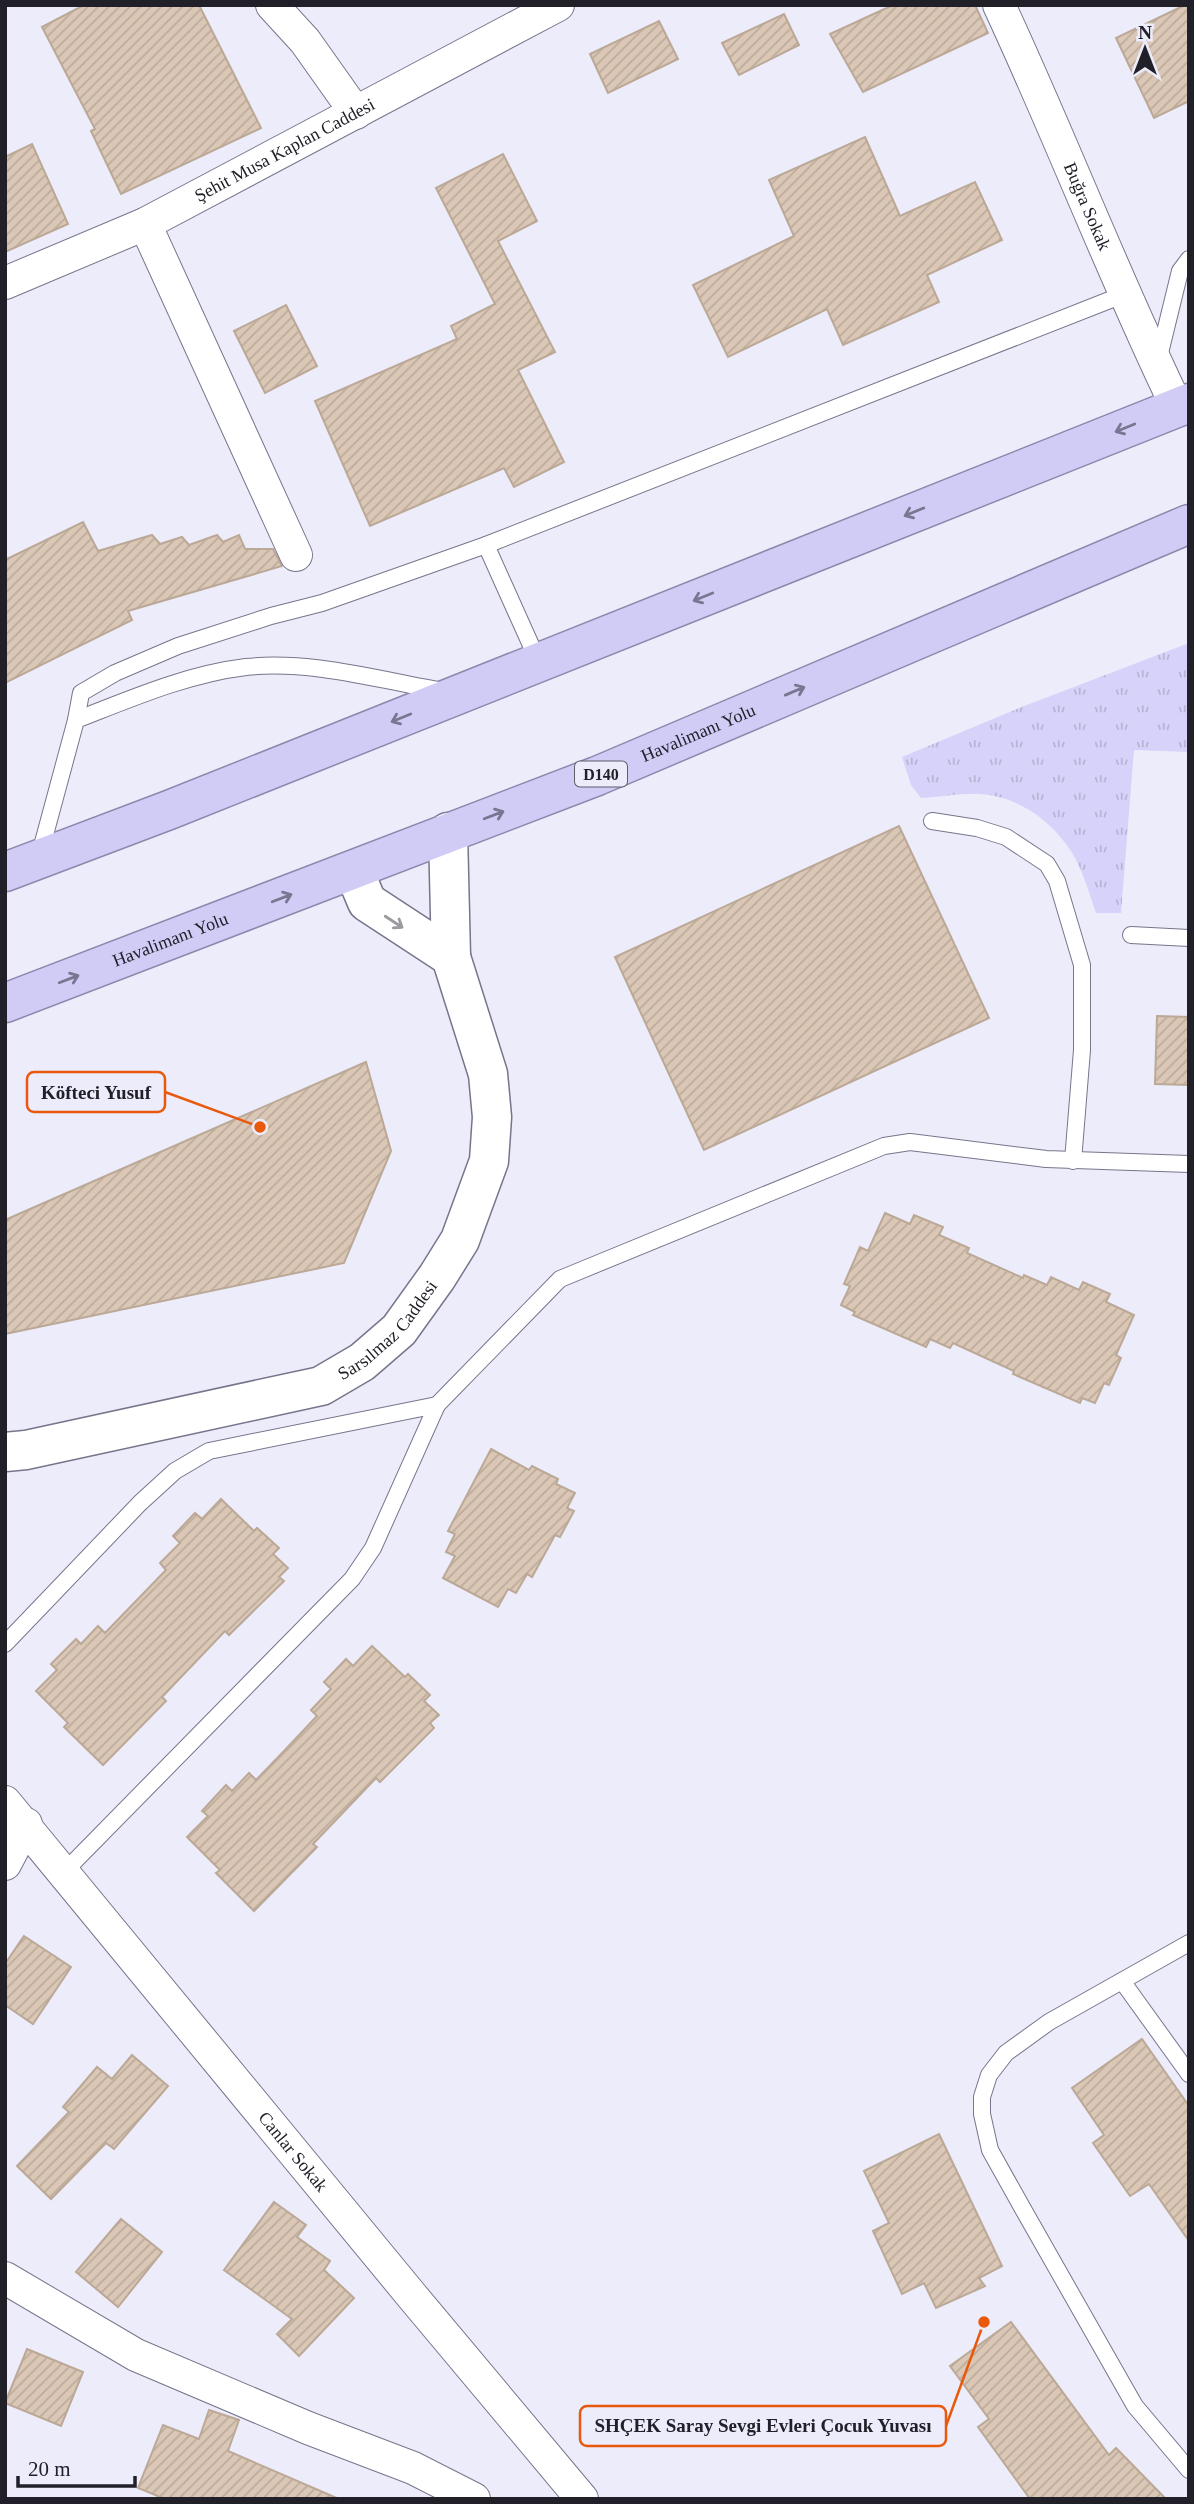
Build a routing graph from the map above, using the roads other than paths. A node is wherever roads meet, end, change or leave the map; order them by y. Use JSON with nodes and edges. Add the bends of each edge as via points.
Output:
{"nodes":[{"id":1,"x":272,"y":5,"type":"edge"},
{"id":2,"x":558,"y":5,"type":"edge"},
{"id":3,"x":999,"y":5,"type":"edge"},
{"id":4,"x":356,"y":113,"type":"junction"},
{"id":5,"x":145,"y":224,"type":"junction"},
{"id":6,"x":1189,"y":259,"type":"edge"},
{"id":7,"x":5,"y":283,"type":"edge"},
{"id":8,"x":1125,"y":294,"type":"junction"},
{"id":9,"x":1157,"y":366,"type":"junction"},
{"id":10,"x":1183,"y":405,"type":"edge"},
{"id":11,"x":1189,"y":523,"type":"edge"},
{"id":12,"x":486,"y":545,"type":"junction"},
{"id":13,"x":296,"y":555,"type":"dead end"},
{"id":14,"x":539,"y":663,"type":"junction"},
{"id":15,"x":461,"y":694,"type":"junction"},
{"id":16,"x":76,"y":720,"type":"junction"},
{"id":17,"x":932,"y":821,"type":"dead end"},
{"id":18,"x":448,"y":832,"type":"junction"},
{"id":19,"x":22,"y":866,"type":"edge"},
{"id":20,"x":354,"y":871,"type":"junction"},
{"id":21,"x":1131,"y":935,"type":"dead end"},
{"id":22,"x":1189,"y":938,"type":"edge"},
{"id":23,"x":451,"y":957,"type":"junction"},
{"id":24,"x":5,"y":1003,"type":"edge"},
{"id":25,"x":1073,"y":1161,"type":"junction"},
{"id":26,"x":1188,"y":1169,"type":"edge"},
{"id":27,"x":437,"y":1405,"type":"junction"},
{"id":28,"x":5,"y":1452,"type":"edge"},
{"id":29,"x":5,"y":1644,"type":"edge"},
{"id":30,"x":15,"y":1813,"type":"edge"},
{"id":31,"x":5,"y":1864,"type":"edge"},
{"id":32,"x":64,"y":1871,"type":"junction"},
{"id":33,"x":1189,"y":1943,"type":"edge"},
{"id":34,"x":1122,"y":1981,"type":"junction"},
{"id":35,"x":1189,"y":2074,"type":"edge"},
{"id":36,"x":5,"y":2278,"type":"edge"},
{"id":37,"x":1189,"y":2470,"type":"edge"},
{"id":38,"x":474,"y":2499,"type":"edge"},
{"id":39,"x":582,"y":2499,"type":"edge"}],
"edges":[{"from":1,"to":4,"type":"street"},
{"from":2,"to":4,"type":"street","name":"Şehit Musa Kaplan Caddesi"},
{"from":3,"to":8,"type":"street","name":"Buğra Sokak"},
{"from":4,"to":5,"type":"street","name":"Şehit Musa Kaplan Caddesi"},
{"from":5,"to":7,"type":"street","name":"Şehit Musa Kaplan Caddesi"},
{"from":5,"to":13,"type":"street"},
{"from":6,"to":9,"type":"lane","via":[[1180,271]]},
{"from":8,"to":9,"type":"street","name":"Buğra Sokak"},
{"from":8,"to":12,"type":"lane"},
{"from":9,"to":10,"type":"street","name":"Buğra Sokak"},
{"from":10,"to":14,"type":"highway","one_way":true},
{"from":18,"to":11,"type":"highway","name":"Havalimanı Yolu","number":"D140","one_way":true,"via":[[597,776]]},
{"from":12,"to":14,"type":"lane"},
{"from":12,"to":16,"type":"lane","via":[[323,603],[259,619],[115,673],[81,693]]},
{"from":14,"to":15,"type":"highway"},
{"from":15,"to":16,"type":"lane","via":[[292,666],[259,666],[197,678]]},
{"from":15,"to":19,"type":"highway","one_way":true},
{"from":16,"to":19,"type":"lane"},
{"from":17,"to":25,"type":"lane","via":[[1006,837],[1047,864],[1057,881],[1082,965],[1082,1050]]},
{"from":18,"to":20,"type":"highway","name":"Havalimanı Yolu","number":"D140"},
{"from":18,"to":23,"type":"street","name":"Sarsılmaz Caddesi"},
{"from":20,"to":23,"type":"street","one_way":true,"via":[[367,902]]},
{"from":24,"to":20,"type":"highway","name":"Havalimanı Yolu","number":"D140","one_way":true},
{"from":21,"to":22,"type":"lane"},
{"from":23,"to":28,"type":"street","name":"Sarsılmaz Caddesi","via":[[488,1074],[492,1117],[489,1161],[460,1240],[399,1330],[362,1362],[321,1386]]},
{"from":25,"to":26,"type":"lane"},
{"from":25,"to":27,"type":"lane","via":[[910,1142],[884,1146],[560,1279]]},
{"from":27,"to":29,"type":"lane","via":[[209,1451],[175,1471],[149,1495]]},
{"from":27,"to":32,"type":"lane","via":[[373,1548],[352,1579]]},
{"from":30,"to":31,"type":"street"},
{"from":30,"to":32,"type":"street","name":"Canlar Sokak"},
{"from":32,"to":39,"type":"street","name":"Canlar Sokak"},
{"from":33,"to":34,"type":"lane"},
{"from":34,"to":35,"type":"lane"},
{"from":34,"to":37,"type":"lane","via":[[1049,2022],[1006,2053],[989,2076],[982,2114],[990,2150],[1135,2406]]},
{"from":36,"to":38,"type":"street","via":[[136,2355],[414,2468]]}]}
